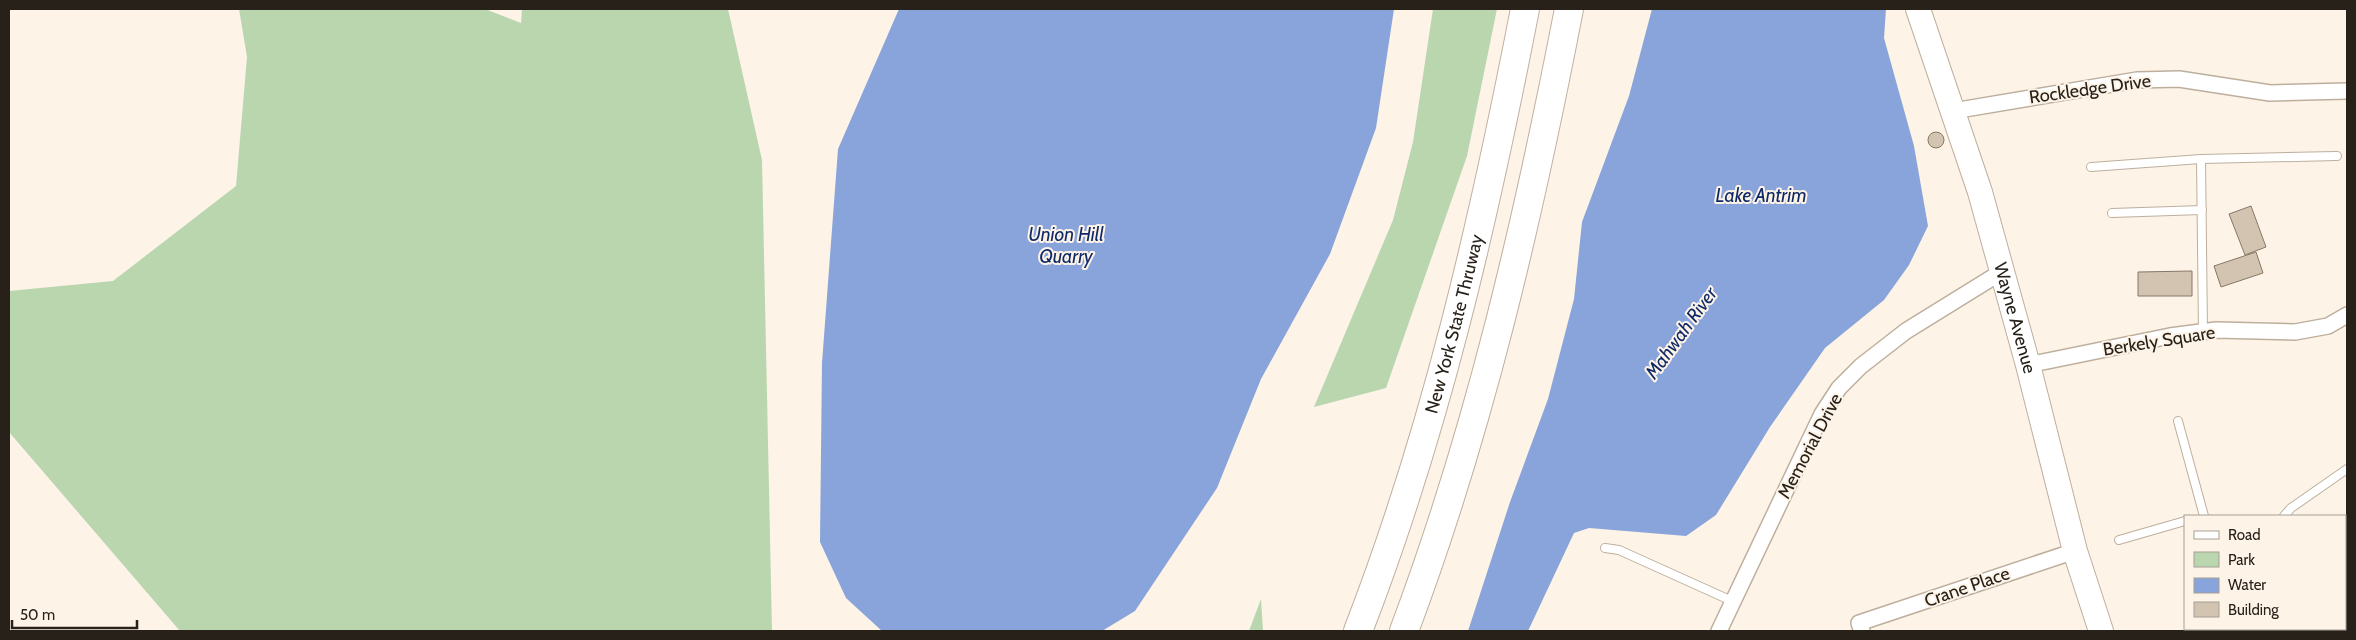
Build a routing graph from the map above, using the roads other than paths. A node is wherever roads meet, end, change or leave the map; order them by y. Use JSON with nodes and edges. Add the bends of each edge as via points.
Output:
{"nodes":[{"id":1,"x":1525,"y":9,"type":"edge"},
{"id":2,"x":1568,"y":9,"type":"edge"},
{"id":3,"x":1918,"y":9,"type":"edge"},
{"id":4,"x":2347,"y":91,"type":"edge"},
{"id":5,"x":1953,"y":111,"type":"junction"},
{"id":6,"x":2337,"y":156,"type":"dead end"},
{"id":7,"x":2201,"y":159,"type":"junction"},
{"id":8,"x":2091,"y":167,"type":"dead end"},
{"id":9,"x":2202,"y":210,"type":"junction"},
{"id":10,"x":2112,"y":213,"type":"dead end"},
{"id":11,"x":2003,"y":271,"type":"junction"},
{"id":12,"x":2347,"y":315,"type":"edge"},
{"id":13,"x":2203,"y":332,"type":"junction"},
{"id":14,"x":2028,"y":365,"type":"junction"},
{"id":15,"x":2178,"y":421,"type":"dead end"},
{"id":16,"x":2347,"y":469,"type":"edge"},
{"id":17,"x":2204,"y":515,"type":"edge"},
{"id":18,"x":2285,"y":515,"type":"edge"},
{"id":19,"x":2184,"y":521,"type":"edge"},
{"id":20,"x":2119,"y":540,"type":"dead end"},
{"id":21,"x":1605,"y":548,"type":"dead end"},
{"id":22,"x":2075,"y":551,"type":"junction"},
{"id":23,"x":1732,"y":601,"type":"junction"},
{"id":24,"x":1860,"y":627,"type":"edge"},
{"id":25,"x":1358,"y":631,"type":"edge"},
{"id":26,"x":1404,"y":631,"type":"edge"},
{"id":27,"x":1719,"y":631,"type":"edge"},
{"id":28,"x":2101,"y":631,"type":"edge"}],
"edges":[{"from":1,"to":25,"type":"highway","name":"New York State Thruway","via":[[1495,162],[1453,340],[1407,490]]},
{"from":2,"to":26,"type":"highway","via":[[1536,171],[1496,342],[1441,524]]},
{"from":3,"to":5,"type":"main road","name":"Wayne Avenue"},
{"from":4,"to":5,"type":"street","name":"Rockledge Drive","via":[[2270,93],[2179,79],[2137,80]]},
{"from":5,"to":11,"type":"main road","name":"Wayne Avenue"},
{"from":6,"to":7,"type":"lane"},
{"from":7,"to":8,"type":"lane"},
{"from":7,"to":9,"type":"lane"},
{"from":9,"to":10,"type":"lane"},
{"from":9,"to":13,"type":"lane"},
{"from":11,"to":14,"type":"main road","name":"Wayne Avenue"},
{"from":11,"to":23,"type":"street","name":"Memorial Drive","via":[[1906,331],[1861,366],[1839,388],[1822,414]]},
{"from":12,"to":13,"type":"street","name":"Berkely Square","via":[[2328,326],[2295,332]]},
{"from":13,"to":14,"type":"street","name":"Berkely Square"},
{"from":14,"to":22,"type":"main road","name":"Wayne Avenue"},
{"from":15,"to":17,"type":"lane"},
{"from":16,"to":18,"type":"lane"},
{"from":19,"to":20,"type":"lane"},
{"from":21,"to":23,"type":"lane","via":[[1619,550]]},
{"from":22,"to":24,"type":"street","name":"Crane Place"},
{"from":22,"to":28,"type":"main road","name":"Wayne Avenue"},
{"from":23,"to":27,"type":"street","name":"Memorial Drive"}]}
